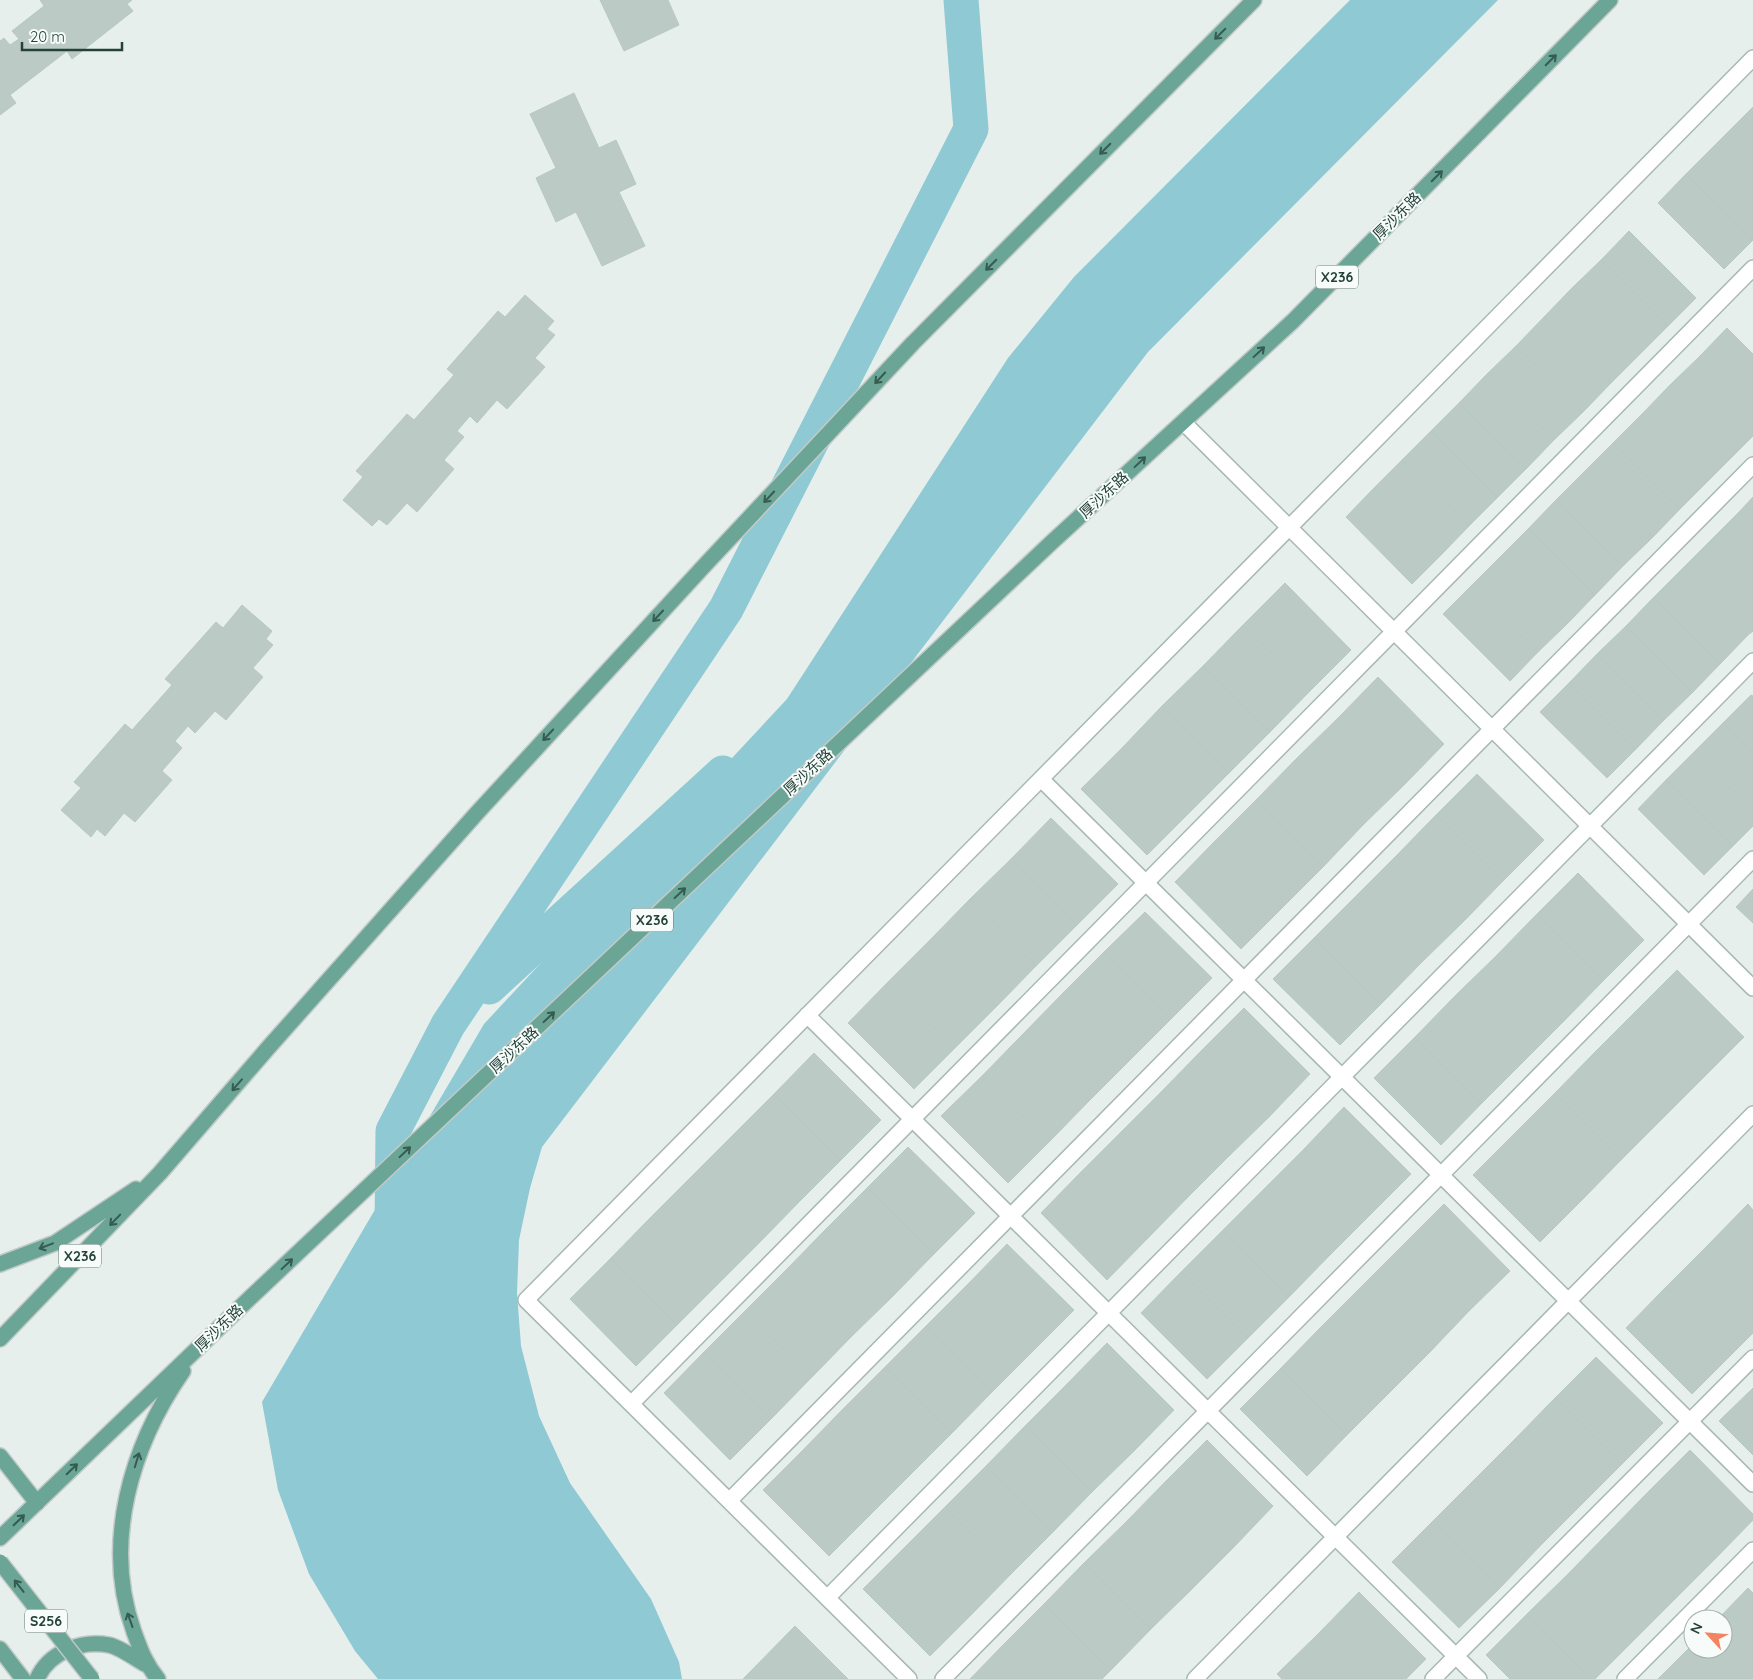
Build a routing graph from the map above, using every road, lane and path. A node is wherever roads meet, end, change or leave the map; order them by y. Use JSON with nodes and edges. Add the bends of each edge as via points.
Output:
{"nodes":[{"id":1,"x":1254,"y":0,"type":"edge"},
{"id":2,"x":1610,"y":0,"type":"edge"},
{"id":3,"x":1753,"y":58,"type":"edge"},
{"id":4,"x":1753,"y":268,"type":"edge"},
{"id":5,"x":1184,"y":422,"type":"junction"},
{"id":6,"x":1753,"y":465,"type":"edge"},
{"id":7,"x":1289,"y":527,"type":"junction"},
{"id":8,"x":1394,"y":632,"type":"junction"},
{"id":9,"x":1753,"y":661,"type":"edge"},
{"id":10,"x":1492,"y":729,"type":"junction"},
{"id":11,"x":1041,"y":779,"type":"junction"},
{"id":12,"x":1590,"y":826,"type":"junction"},
{"id":13,"x":1753,"y":859,"type":"edge"},
{"id":14,"x":1146,"y":883,"type":"junction"},
{"id":15,"x":1688,"y":924,"type":"junction"},
{"id":16,"x":1244,"y":980,"type":"junction"},
{"id":17,"x":1753,"y":988,"type":"edge"},
{"id":18,"x":808,"y":1015,"type":"junction"},
{"id":19,"x":1342,"y":1077,"type":"junction"},
{"id":20,"x":1753,"y":1114,"type":"edge"},
{"id":21,"x":913,"y":1119,"type":"junction"},
{"id":22,"x":160,"y":1173,"type":"junction"},
{"id":23,"x":1441,"y":1175,"type":"junction"},
{"id":24,"x":1011,"y":1216,"type":"junction"},
{"id":25,"x":0,"y":1264,"type":"edge"},
{"id":26,"x":1568,"y":1301,"type":"junction"},
{"id":27,"x":1109,"y":1313,"type":"junction"},
{"id":28,"x":0,"y":1339,"type":"edge"},
{"id":29,"x":201,"y":1345,"type":"junction"},
{"id":30,"x":1753,"y":1358,"type":"edge"},
{"id":31,"x":631,"y":1404,"type":"junction"},
{"id":32,"x":1208,"y":1411,"type":"junction"},
{"id":33,"x":1690,"y":1421,"type":"junction"},
{"id":34,"x":0,"y":1456,"type":"edge"},
{"id":35,"x":1753,"y":1484,"type":"edge"},
{"id":36,"x":37,"y":1502,"type":"junction"},
{"id":37,"x":729,"y":1502,"type":"junction"},
{"id":38,"x":1335,"y":1536,"type":"junction"},
{"id":39,"x":0,"y":1538,"type":"edge"},
{"id":40,"x":1753,"y":1550,"type":"edge"},
{"id":41,"x":0,"y":1562,"type":"edge"},
{"id":42,"x":827,"y":1598,"type":"junction"},
{"id":43,"x":0,"y":1650,"type":"edge"},
{"id":44,"x":1456,"y":1656,"type":"junction"},
{"id":45,"x":147,"y":1666,"type":"junction"},
{"id":46,"x":23,"y":1679,"type":"edge"},
{"id":47,"x":37,"y":1679,"type":"edge"},
{"id":48,"x":92,"y":1679,"type":"edge"},
{"id":49,"x":158,"y":1679,"type":"edge"},
{"id":50,"x":909,"y":1679,"type":"edge"},
{"id":51,"x":943,"y":1679,"type":"edge"},
{"id":52,"x":1195,"y":1679,"type":"edge"},
{"id":53,"x":1433,"y":1679,"type":"edge"},
{"id":54,"x":1479,"y":1679,"type":"edge"},
{"id":55,"x":1625,"y":1679,"type":"edge"}],
"edges":[{"from":1,"to":22,"type":"main road","number":"X236","one_way":true,"via":[[913,343],[697,574],[476,814]]},
{"from":5,"to":2,"type":"main road","name":"厚沙东路","number":"X236","one_way":true,"via":[[1293,321]]},
{"from":3,"to":7,"type":"street"},
{"from":4,"to":8,"type":"street"},
{"from":5,"to":7,"type":"street"},
{"from":29,"to":5,"type":"main road","name":"厚沙东路","number":"X236","one_way":true,"via":[[1052,542]]},
{"from":6,"to":10,"type":"street"},
{"from":7,"to":8,"type":"street"},
{"from":7,"to":11,"type":"street"},
{"from":8,"to":10,"type":"street"},
{"from":8,"to":14,"type":"street"},
{"from":9,"to":12,"type":"street"},
{"from":10,"to":12,"type":"street"},
{"from":10,"to":16,"type":"street"},
{"from":11,"to":14,"type":"street"},
{"from":11,"to":18,"type":"street"},
{"from":12,"to":15,"type":"street"},
{"from":12,"to":19,"type":"street"},
{"from":13,"to":15,"type":"street"},
{"from":14,"to":16,"type":"street"},
{"from":14,"to":21,"type":"street"},
{"from":15,"to":17,"type":"street"},
{"from":15,"to":23,"type":"street"},
{"from":16,"to":19,"type":"street"},
{"from":16,"to":24,"type":"street"},
{"from":18,"to":21,"type":"street"},
{"from":18,"to":31,"type":"street","via":[[526,1300]]},
{"from":19,"to":23,"type":"street"},
{"from":19,"to":27,"type":"street"},
{"from":20,"to":26,"type":"street"},
{"from":21,"to":24,"type":"street"},
{"from":21,"to":31,"type":"street"},
{"from":22,"to":25,"type":"main road","one_way":true,"via":[[55,1243]]},
{"from":22,"to":28,"type":"main road","number":"X236","one_way":true},
{"from":23,"to":26,"type":"street"},
{"from":23,"to":32,"type":"street"},
{"from":24,"to":27,"type":"street"},
{"from":24,"to":37,"type":"street"},
{"from":26,"to":33,"type":"street"},
{"from":26,"to":38,"type":"street"},
{"from":27,"to":32,"type":"street"},
{"from":27,"to":42,"type":"street"},
{"from":36,"to":29,"type":"main road","name":"厚沙东路","number":"X236","one_way":true},
{"from":45,"to":29,"type":"main road","one_way":true,"via":[[127,1611],[120,1559],[121,1524],[129,1486],[156,1414]]},
{"from":30,"to":33,"type":"street"},
{"from":31,"to":37,"type":"street"},
{"from":32,"to":38,"type":"street"},
{"from":32,"to":51,"type":"street"},
{"from":33,"to":35,"type":"street"},
{"from":33,"to":44,"type":"street"},
{"from":34,"to":36,"type":"main road"},
{"from":39,"to":36,"type":"main road","name":"厚沙东路","one_way":true},
{"from":37,"to":42,"type":"street"},
{"from":38,"to":44,"type":"street"},
{"from":38,"to":52,"type":"street"},
{"from":40,"to":55,"type":"street"},
{"from":48,"to":41,"type":"main road","number":"S256","one_way":true,"bridge":true},
{"from":42,"to":50,"type":"street"},
{"from":43,"to":46,"type":"main road"},
{"from":44,"to":53,"type":"street"},
{"from":44,"to":54,"type":"street"},
{"from":45,"to":47,"type":"main road","via":[[111,1645],[81,1644],[57,1654],[40,1671]]},
{"from":45,"to":49,"type":"main road"}]}
